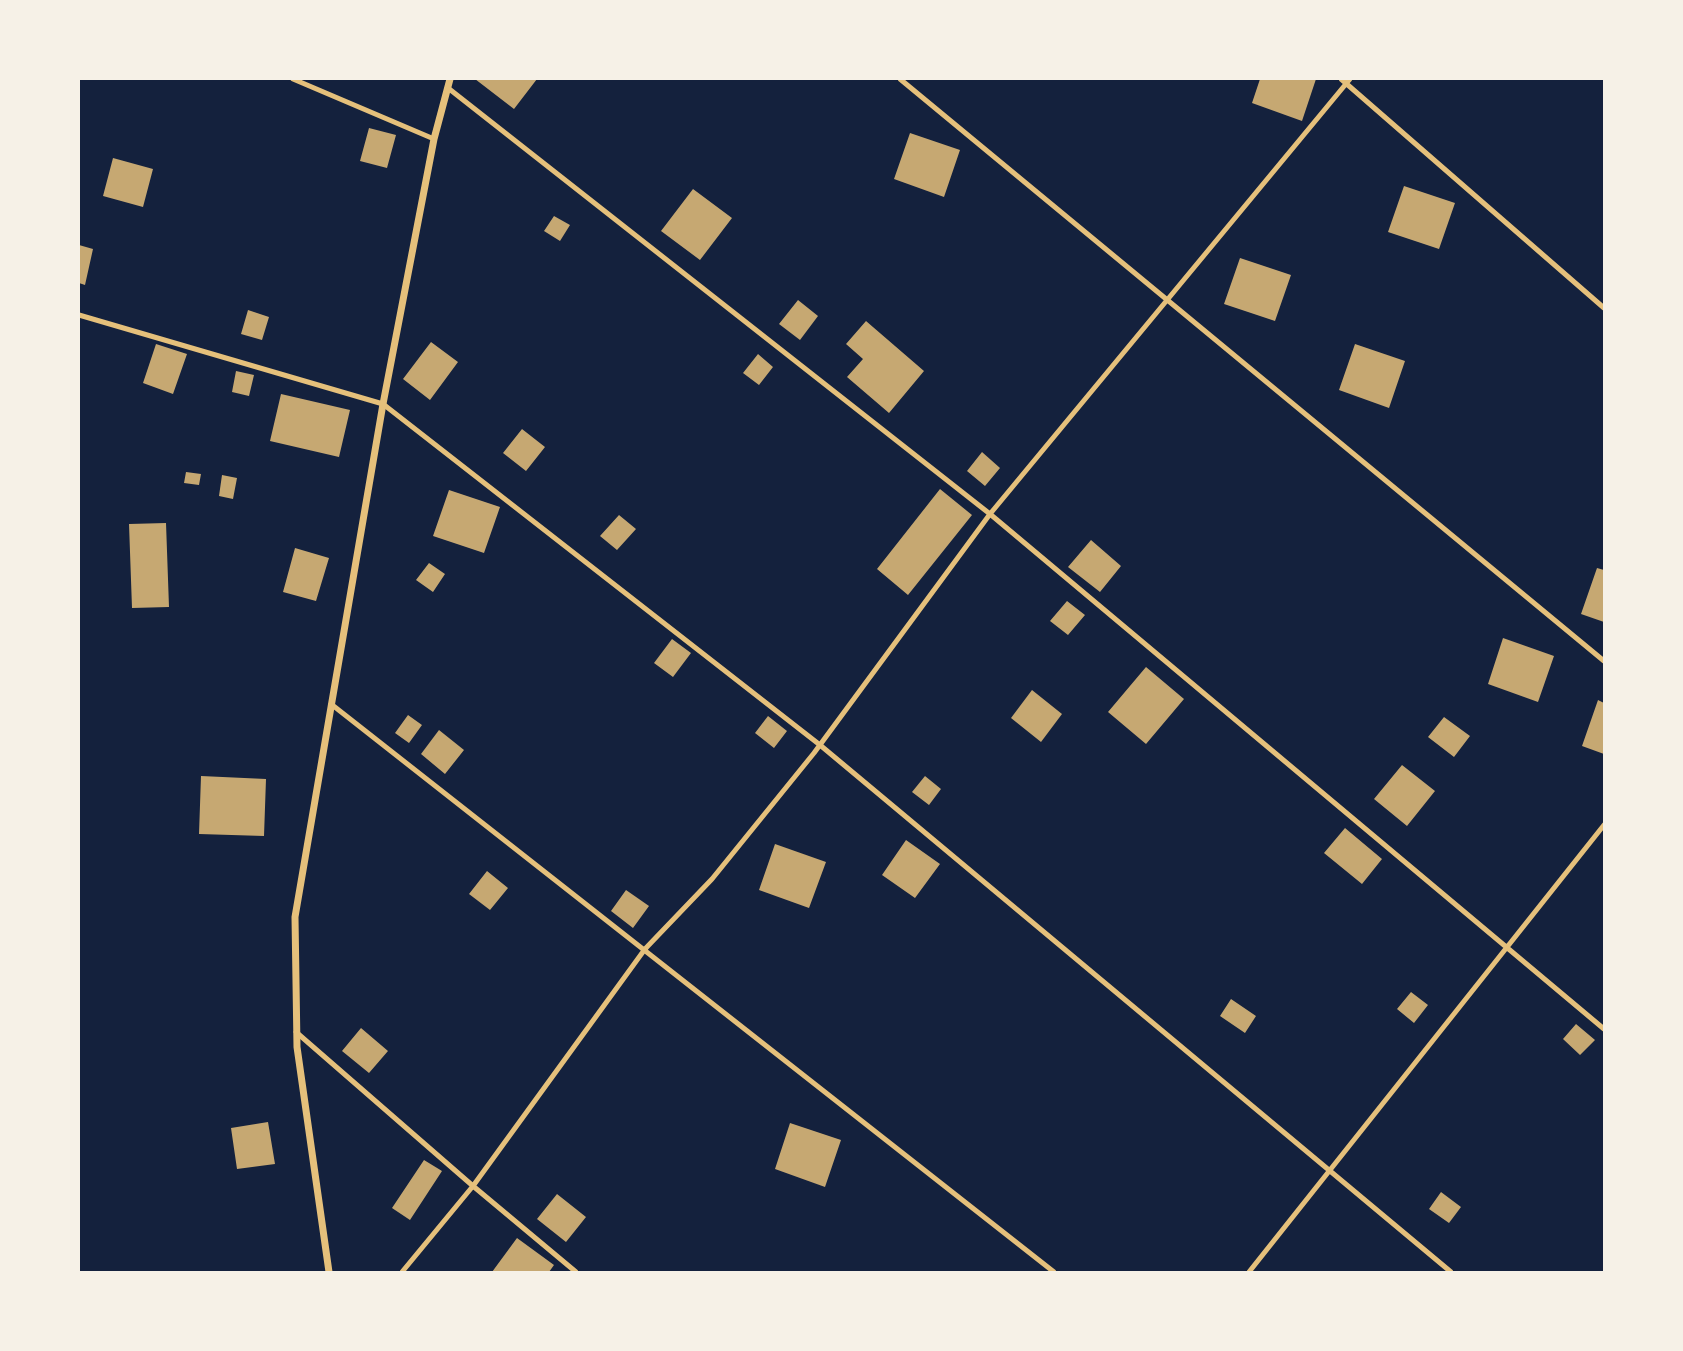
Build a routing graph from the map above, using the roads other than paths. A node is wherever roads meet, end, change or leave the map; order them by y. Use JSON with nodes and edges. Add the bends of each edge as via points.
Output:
{"nodes":[{"id":1,"x":293,"y":79,"type":"edge"},
{"id":2,"x":450,"y":79,"type":"edge"},
{"id":3,"x":900,"y":79,"type":"edge"},
{"id":4,"x":1346,"y":80,"type":"edge"},
{"id":5,"x":448,"y":88,"type":"junction"},
{"id":6,"x":434,"y":139,"type":"junction"},
{"id":7,"x":1167,"y":301,"type":"junction"},
{"id":8,"x":1604,"y":308,"type":"edge"},
{"id":9,"x":79,"y":315,"type":"edge"},
{"id":10,"x":383,"y":404,"type":"junction"},
{"id":11,"x":990,"y":514,"type":"junction"},
{"id":12,"x":1604,"y":662,"type":"edge"},
{"id":13,"x":331,"y":704,"type":"junction"},
{"id":14,"x":820,"y":745,"type":"junction"},
{"id":15,"x":1604,"y":825,"type":"edge"},
{"id":16,"x":1508,"y":948,"type":"junction"},
{"id":17,"x":645,"y":949,"type":"junction"},
{"id":18,"x":1604,"y":1029,"type":"edge"},
{"id":19,"x":296,"y":1032,"type":"junction"},
{"id":20,"x":1332,"y":1171,"type":"junction"},
{"id":21,"x":473,"y":1186,"type":"junction"},
{"id":22,"x":329,"y":1272,"type":"edge"},
{"id":23,"x":402,"y":1272,"type":"edge"},
{"id":24,"x":576,"y":1272,"type":"edge"},
{"id":25,"x":1054,"y":1272,"type":"edge"},
{"id":26,"x":1249,"y":1272,"type":"edge"},
{"id":27,"x":1451,"y":1272,"type":"edge"}],
"edges":[{"from":1,"to":6,"type":"lane"},
{"from":2,"to":5,"type":"street"},
{"from":3,"to":7,"type":"lane"},
{"from":4,"to":7,"type":"lane"},
{"from":4,"to":8,"type":"lane"},
{"from":5,"to":6,"type":"street"},
{"from":5,"to":11,"type":"lane"},
{"from":6,"to":10,"type":"street"},
{"from":7,"to":11,"type":"lane"},
{"from":7,"to":12,"type":"lane"},
{"from":9,"to":10,"type":"lane"},
{"from":10,"to":13,"type":"street"},
{"from":10,"to":14,"type":"lane"},
{"from":11,"to":14,"type":"lane"},
{"from":11,"to":16,"type":"lane"},
{"from":13,"to":17,"type":"lane"},
{"from":13,"to":19,"type":"street","via":[[295,917]]},
{"from":14,"to":17,"type":"lane","via":[[712,879]]},
{"from":14,"to":20,"type":"lane"},
{"from":15,"to":16,"type":"lane"},
{"from":16,"to":18,"type":"lane"},
{"from":16,"to":20,"type":"lane"},
{"from":17,"to":21,"type":"lane"},
{"from":17,"to":25,"type":"lane"},
{"from":19,"to":21,"type":"lane"},
{"from":19,"to":22,"type":"street"},
{"from":20,"to":26,"type":"lane"},
{"from":20,"to":27,"type":"lane"},
{"from":21,"to":23,"type":"lane"},
{"from":21,"to":24,"type":"lane"}]}
